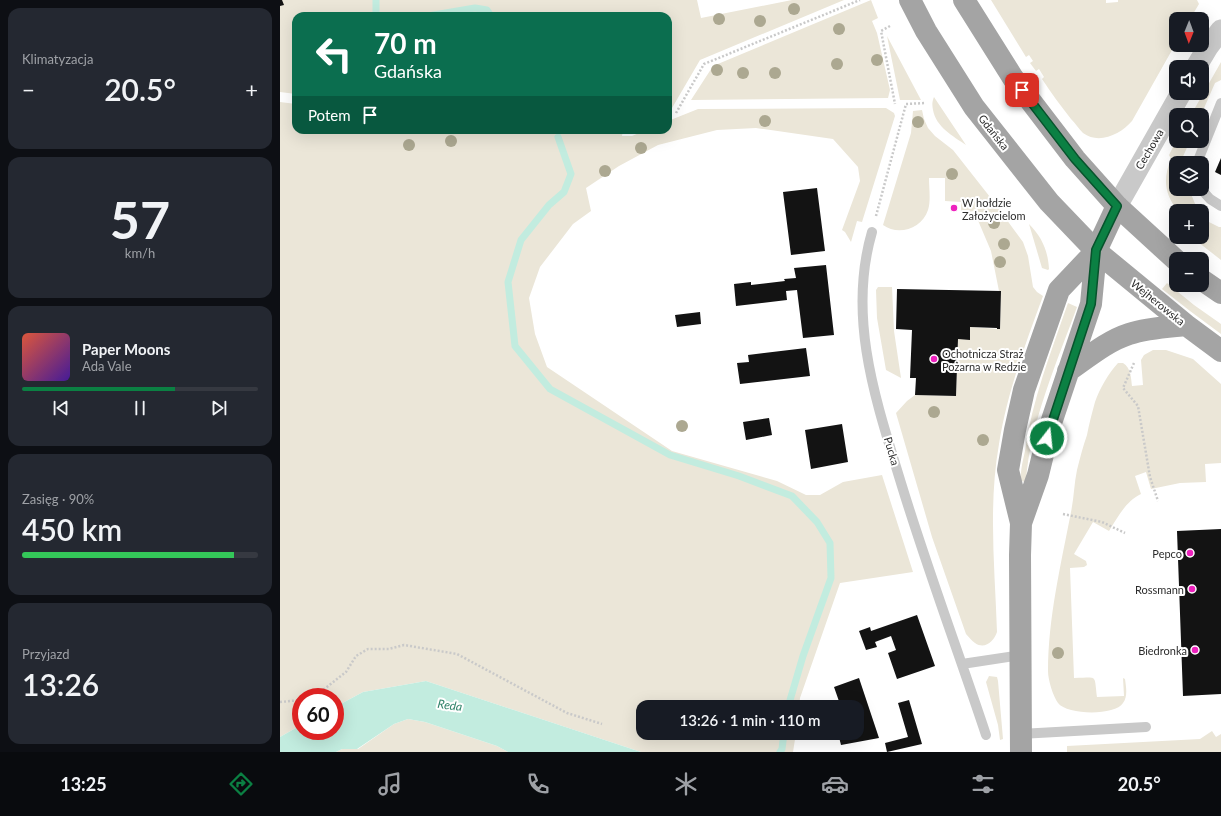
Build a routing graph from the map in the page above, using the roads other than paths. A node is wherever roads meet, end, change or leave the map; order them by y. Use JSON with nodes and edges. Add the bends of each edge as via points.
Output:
{"nodes":[{"id":1,"x":910,"y":0,"type":"edge"},
{"id":2,"x":964,"y":0,"type":"edge"},
{"id":3,"x":1221,"y":30,"type":"edge"},
{"id":4,"x":1200,"y":60,"type":"edge"},
{"id":5,"x":1177,"y":100,"type":"edge"},
{"id":6,"x":1221,"y":103,"type":"edge"},
{"id":7,"x":1200,"y":156,"type":"edge"},
{"id":8,"x":1207,"y":196,"type":"edge"},
{"id":9,"x":1117,"y":206,"type":"junction"},
{"id":10,"x":1221,"y":206,"type":"edge"},
{"id":11,"x":872,"y":232,"type":"road end"},
{"id":12,"x":1096,"y":250,"type":"junction"},
{"id":13,"x":1169,"y":254,"type":"edge"},
{"id":14,"x":1209,"y":285,"type":"edge"},
{"id":15,"x":1221,"y":294,"type":"edge"},
{"id":16,"x":1186,"y":325,"type":"junction"},
{"id":17,"x":1221,"y":351,"type":"edge"},
{"id":18,"x":1068,"y":371,"type":"junction"},
{"id":19,"x":1021,"y":523,"type":"junction"},
{"id":20,"x":1021,"y":655,"type":"junction"},
{"id":21,"x":962,"y":664,"type":"junction"},
{"id":22,"x":1146,"y":727,"type":"dead end"},
{"id":23,"x":986,"y":735,"type":"dead end"},
{"id":24,"x":1021,"y":743,"type":"edge"}],
"edges":[{"from":1,"to":12,"type":"main road","name":"Gdańska","via":[[926,31],[974,107],[1049,202]]},
{"from":2,"to":9,"type":"main road","via":[[1013,78],[1075,159]]},
{"from":3,"to":4,"type":"street"},
{"from":5,"to":9,"type":"street","name":"Cechowa"},
{"from":6,"to":7,"type":"lane"},
{"from":8,"to":10,"type":"lane"},
{"from":9,"to":12,"type":"main road"},
{"from":9,"to":13,"type":"main road"},
{"from":11,"to":21,"type":"lane","name":"Pucka","via":[[862,278],[862,308],[871,379],[915,530]]},
{"from":12,"to":16,"type":"main road","name":"Wejherowska"},
{"from":12,"to":18,"type":"main road","via":[[1091,304]]},
{"from":12,"to":19,"type":"main road","via":[[1059,290],[1024,390],[1008,470]]},
{"from":14,"to":15,"type":"main road"},
{"from":16,"to":17,"type":"main road","name":"Wejherowska"},
{"from":16,"to":18,"type":"main road","via":[[1128,334]]},
{"from":18,"to":19,"type":"main road","via":[[1050,426],[1038,475]]},
{"from":19,"to":20,"type":"main road"},
{"from":20,"to":21,"type":"lane"},
{"from":20,"to":24,"type":"main road"},
{"from":21,"to":23,"type":"lane","name":"Pucka"},
{"from":22,"to":24,"type":"lane"}]}
